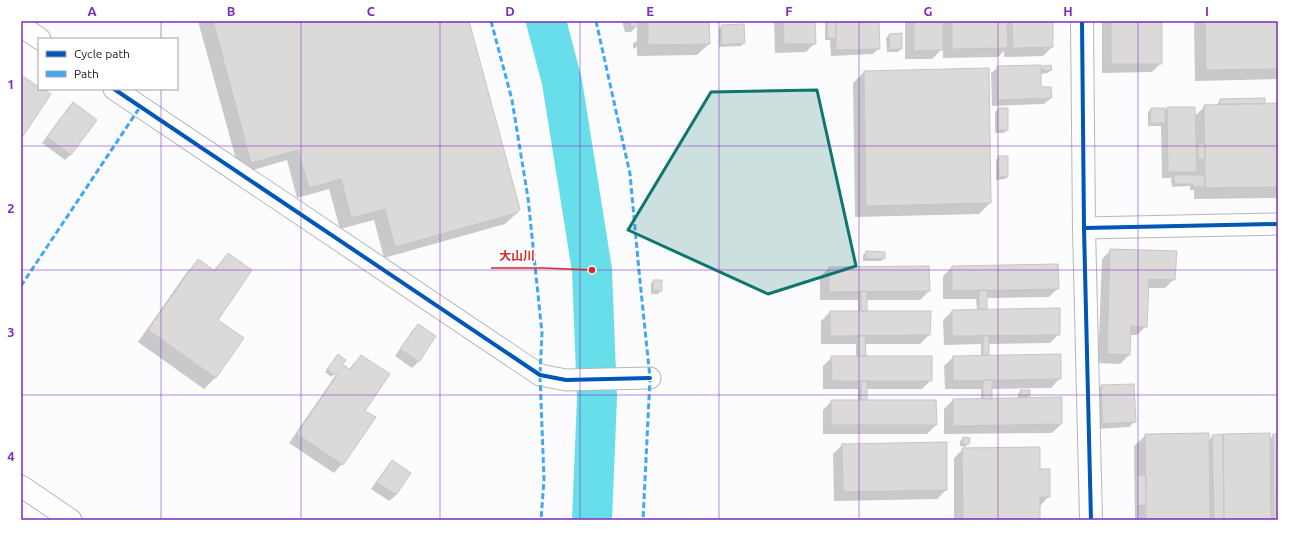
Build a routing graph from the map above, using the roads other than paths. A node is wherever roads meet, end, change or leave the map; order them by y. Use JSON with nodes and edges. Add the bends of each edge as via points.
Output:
{"nodes":[{"id":1,"x":1082,"y":21,"type":"edge"},
{"id":2,"x":21,"y":26,"type":"edge"},
{"id":3,"x":39,"y":38,"type":"edge"},
{"id":4,"x":115,"y":90,"type":"edge"},
{"id":5,"x":1278,"y":224,"type":"edge"},
{"id":6,"x":1084,"y":228,"type":"junction"},
{"id":7,"x":650,"y":378,"type":"dead end"},
{"id":8,"x":21,"y":486,"type":"edge"},
{"id":9,"x":71,"y":520,"type":"edge"},
{"id":10,"x":1091,"y":520,"type":"edge"}],
"edges":[{"from":1,"to":6,"type":"street"},
{"from":2,"to":3,"type":"street"},
{"from":4,"to":7,"type":"street","via":[[540,375],[566,380]]},
{"from":5,"to":6,"type":"street"},
{"from":6,"to":10,"type":"street"},
{"from":8,"to":9,"type":"street"}]}
